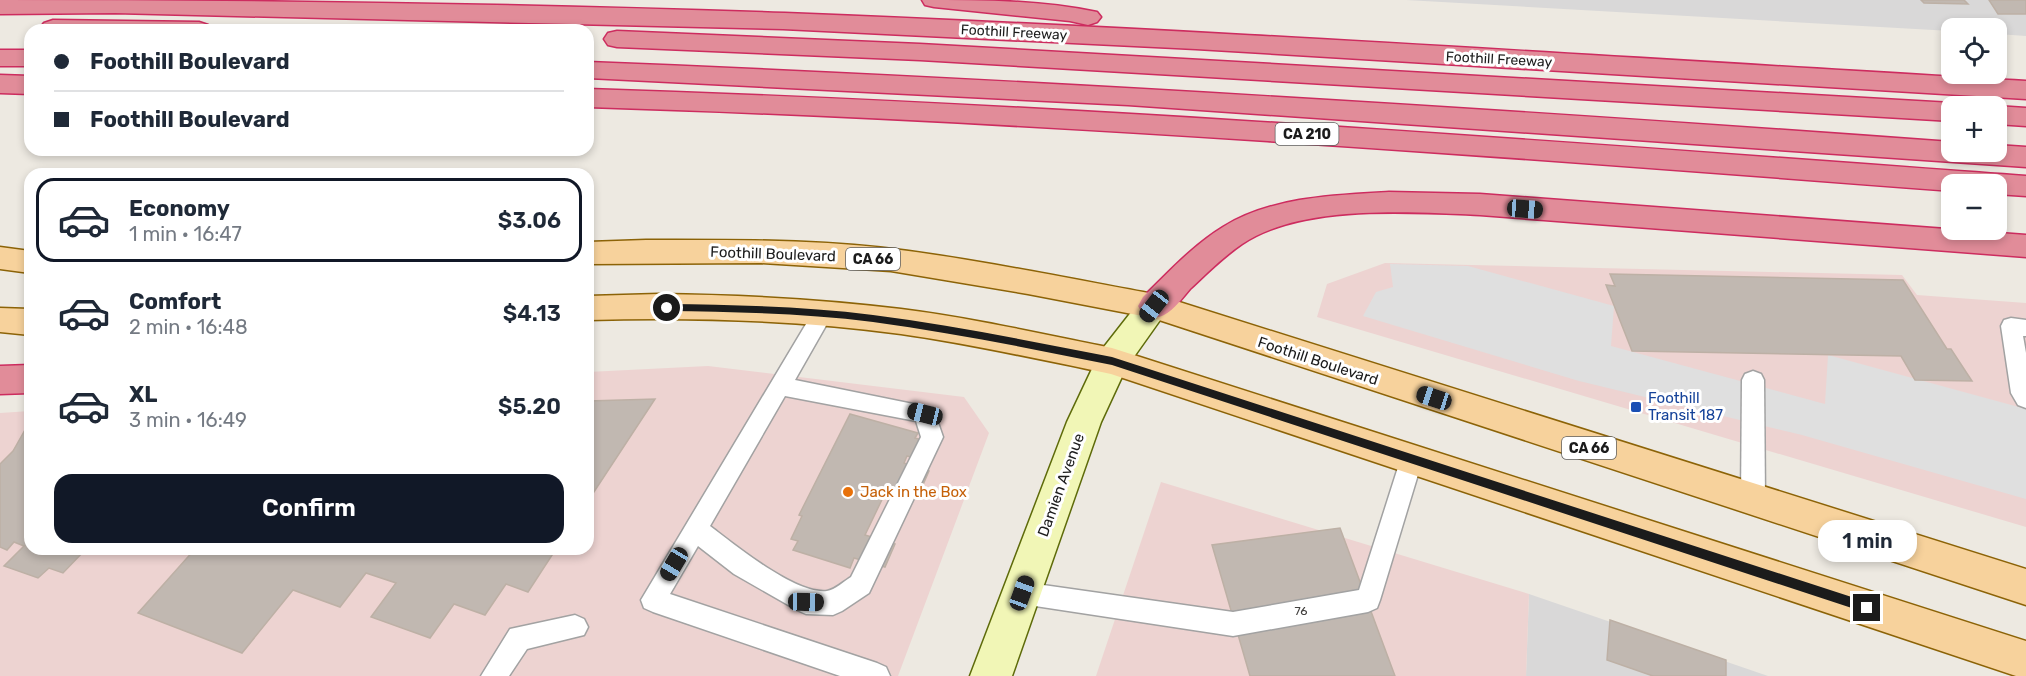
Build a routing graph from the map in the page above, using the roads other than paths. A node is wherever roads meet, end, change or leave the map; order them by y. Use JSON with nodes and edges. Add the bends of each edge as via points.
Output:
{"nodes":[{"id":1,"x":934,"y":0,"type":"edge"},
{"id":2,"x":0,"y":6,"type":"edge"},
{"id":3,"x":0,"y":28,"type":"edge"},
{"id":4,"x":24,"y":28,"type":"edge"},
{"id":5,"x":594,"y":38,"type":"edge"},
{"id":6,"x":1196,"y":41,"type":"junction"},
{"id":7,"x":0,"y":58,"type":"edge"},
{"id":8,"x":24,"y":58,"type":"edge"},
{"id":9,"x":594,"y":70,"type":"edge"},
{"id":10,"x":0,"y":84,"type":"edge"},
{"id":11,"x":24,"y":84,"type":"edge"},
{"id":12,"x":2026,"y":90,"type":"edge"},
{"id":13,"x":594,"y":98,"type":"edge"},
{"id":14,"x":1941,"y":111,"type":"edge"},
{"id":15,"x":2007,"y":116,"type":"edge"},
{"id":16,"x":2026,"y":117,"type":"edge"},
{"id":17,"x":2026,"y":157,"type":"edge"},
{"id":18,"x":2026,"y":186,"type":"edge"},
{"id":19,"x":2026,"y":246,"type":"edge"},
{"id":20,"x":594,"y":253,"type":"edge"},
{"id":21,"x":0,"y":258,"type":"edge"},
{"id":22,"x":24,"y":261,"type":"edge"},
{"id":23,"x":1154,"y":306,"type":"junction"},
{"id":24,"x":594,"y":308,"type":"edge"},
{"id":25,"x":822,"y":315,"type":"junction"},
{"id":26,"x":0,"y":320,"type":"edge"},
{"id":27,"x":24,"y":322,"type":"edge"},
{"id":28,"x":2026,"y":328,"type":"edge"},
{"id":29,"x":1112,"y":361,"type":"junction"},
{"id":30,"x":24,"y":379,"type":"edge"},
{"id":31,"x":0,"y":380,"type":"edge"},
{"id":32,"x":1753,"y":380,"type":"dead end"},
{"id":33,"x":780,"y":386,"type":"junction"},
{"id":34,"x":2026,"y":399,"type":"edge"},
{"id":35,"x":1412,"y":458,"type":"junction"},
{"id":36,"x":1753,"y":500,"type":"junction"},
{"id":37,"x":695,"y":529,"type":"junction"},
{"id":38,"x":2026,"y":587,"type":"edge"},
{"id":39,"x":1022,"y":593,"type":"junction"},
{"id":40,"x":575,"y":627,"type":"dead end"},
{"id":41,"x":2026,"y":660,"type":"edge"},
{"id":42,"x":494,"y":676,"type":"edge"},
{"id":43,"x":877,"y":676,"type":"edge"},
{"id":44,"x":991,"y":676,"type":"edge"}],
"edges":[{"from":1,"to":6,"type":"highway","via":[[1071,13]]},
{"from":2,"to":6,"type":"highway","name":"Foothill Freeway","via":[[115,5],[783,21]]},
{"from":3,"to":4,"type":"highway"},
{"from":5,"to":14,"type":"highway","via":[[931,53]]},
{"from":6,"to":12,"type":"highway","name":"Foothill Freeway"},
{"from":7,"to":8,"type":"highway"},
{"from":9,"to":17,"type":"highway","via":[[1262,103]]},
{"from":10,"to":11,"type":"highway"},
{"from":13,"to":18,"type":"highway","number":"CA 210","via":[[761,102],[1239,129]]},
{"from":15,"to":16,"type":"highway"},
{"from":19,"to":23,"type":"highway","via":[[1501,207],[1408,203],[1332,206],[1263,220],[1215,247]]},
{"from":20,"to":23,"type":"main road","name":"Foothill Boulevard","number":"CA 66","via":[[760,252],[891,260]]},
{"from":21,"to":22,"type":"main road"},
{"from":23,"to":29,"type":"main road","name":"Damien Avenue"},
{"from":23,"to":36,"type":"main road","name":"Foothill Boulevard","number":"CA 66"},
{"from":24,"to":25,"type":"main road","via":[[738,308]]},
{"from":25,"to":29,"type":"main road","via":[[895,322]]},
{"from":25,"to":33,"type":"lane"},
{"from":26,"to":27,"type":"main road"},
{"from":28,"to":34,"type":"lane","via":[[2011,326]]},
{"from":29,"to":35,"type":"main road"},
{"from":29,"to":39,"type":"main road","name":"Damien Avenue","via":[[1084,422]]},
{"from":30,"to":31,"type":"highway"},
{"from":32,"to":36,"type":"lane"},
{"from":33,"to":37,"type":"lane"},
{"from":33,"to":37,"type":"lane","via":[[925,414],[932,437],[860,585],[833,603],[806,602],[743,566]]},
{"from":35,"to":39,"type":"lane","via":[[1368,600],[1233,624]]},
{"from":35,"to":41,"type":"main road"},
{"from":36,"to":38,"type":"main road","name":"Foothill Boulevard","number":"CA 66"},
{"from":37,"to":43,"type":"lane","via":[[653,600]]},
{"from":39,"to":44,"type":"main road","name":"Damien Avenue"},
{"from":40,"to":42,"type":"lane","via":[[519,638]]}]}
